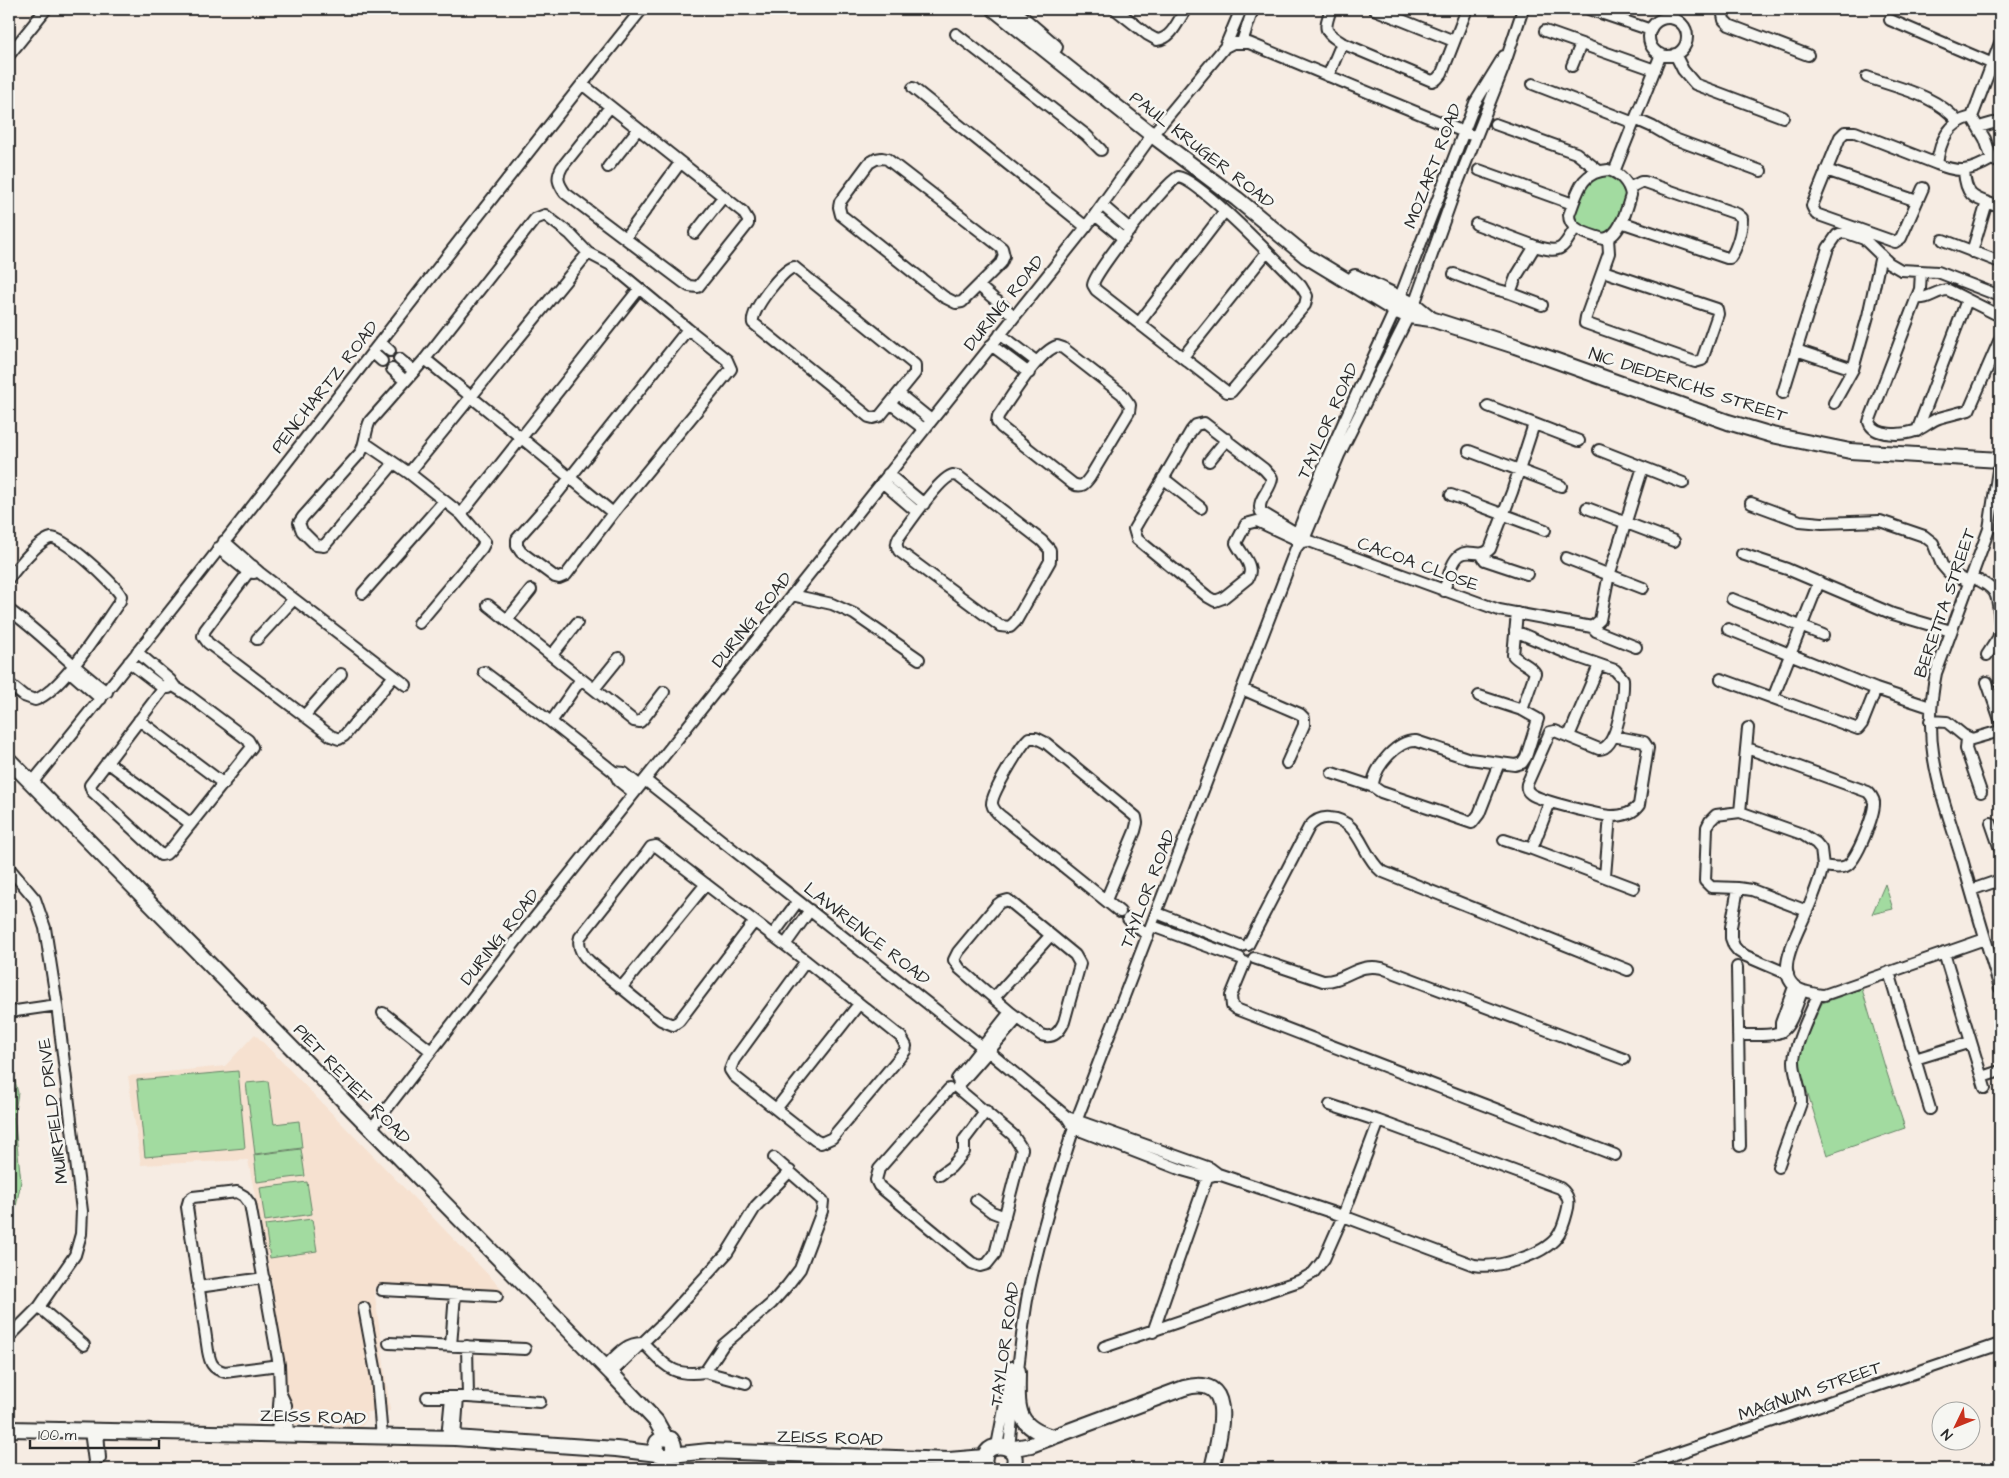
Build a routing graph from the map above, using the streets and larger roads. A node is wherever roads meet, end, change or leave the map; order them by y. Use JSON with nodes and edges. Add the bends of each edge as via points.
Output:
{"nodes":[{"id":1,"x":46,"y":9,"type":"edge"},
{"id":2,"x":642,"y":9,"type":"edge"},
{"id":3,"x":994,"y":9,"type":"edge"},
{"id":4,"x":1011,"y":9,"type":"edge"},
{"id":5,"x":1115,"y":9,"type":"edge"},
{"id":6,"x":1186,"y":9,"type":"edge"},
{"id":7,"x":1241,"y":9,"type":"edge"},
{"id":8,"x":1253,"y":9,"type":"edge"},
{"id":9,"x":1332,"y":9,"type":"edge"},
{"id":10,"x":1374,"y":9,"type":"edge"},
{"id":11,"x":1468,"y":9,"type":"edge"},
{"id":12,"x":1523,"y":9,"type":"edge"},
{"id":13,"x":1589,"y":9,"type":"edge"},
{"id":14,"x":1722,"y":9,"type":"edge"},
{"id":15,"x":1677,"y":14,"type":"edge"},
{"id":16,"x":1890,"y":20,"type":"dead end"},
{"id":17,"x":1651,"y":30,"type":"junction"},
{"id":18,"x":1545,"y":31,"type":"dead end"},
{"id":19,"x":956,"y":34,"type":"dead end"},
{"id":20,"x":1454,"y":41,"type":"junction"},
{"id":21,"x":1242,"y":42,"type":"junction"},
{"id":22,"x":1342,"y":43,"type":"junction"},
{"id":23,"x":2000,"y":43,"type":"edge"},
{"id":24,"x":1581,"y":44,"type":"junction"},
{"id":25,"x":1225,"y":46,"type":"junction"},
{"id":26,"x":1508,"y":50,"type":"junction"},
{"id":27,"x":1661,"y":54,"type":"junction"},
{"id":28,"x":1675,"y":54,"type":"junction"},
{"id":29,"x":9,"y":55,"type":"edge"},
{"id":30,"x":1808,"y":55,"type":"dead end"},
{"id":31,"x":1997,"y":65,"type":"edge"},
{"id":32,"x":1572,"y":66,"type":"dead end"},
{"id":33,"x":1655,"y":70,"type":"junction"},
{"id":34,"x":1328,"y":76,"type":"junction"},
{"id":35,"x":1867,"y":77,"type":"dead end"},
{"id":36,"x":582,"y":84,"type":"junction"},
{"id":37,"x":1533,"y":84,"type":"dead end"},
{"id":38,"x":913,"y":88,"type":"dead end"},
{"id":39,"x":610,"y":108,"type":"junction"},
{"id":40,"x":1784,"y":117,"type":"dead end"},
{"id":41,"x":1972,"y":117,"type":"junction"},
{"id":42,"x":1634,"y":121,"type":"junction"},
{"id":43,"x":1958,"y":122,"type":"junction"},
{"id":44,"x":2000,"y":123,"type":"edge"},
{"id":45,"x":1495,"y":124,"type":"dead end"},
{"id":46,"x":1979,"y":127,"type":"junction"},
{"id":47,"x":638,"y":130,"type":"junction"},
{"id":48,"x":1463,"y":132,"type":"junction"},
{"id":49,"x":1154,"y":133,"type":"junction"},
{"id":50,"x":1476,"y":137,"type":"junction"},
{"id":51,"x":1101,"y":150,"type":"dead end"},
{"id":52,"x":1996,"y":161,"type":"edge"},
{"id":53,"x":680,"y":163,"type":"junction"},
{"id":54,"x":1937,"y":164,"type":"junction"},
{"id":55,"x":608,"y":167,"type":"dead end"},
{"id":56,"x":1479,"y":170,"type":"dead end"},
{"id":57,"x":1826,"y":170,"type":"junction"},
{"id":58,"x":1598,"y":171,"type":"junction"},
{"id":59,"x":1761,"y":171,"type":"dead end"},
{"id":60,"x":1964,"y":171,"type":"junction"},
{"id":61,"x":1614,"y":172,"type":"junction"},
{"id":62,"x":1629,"y":188,"type":"junction"},
{"id":63,"x":1923,"y":188,"type":"dead end"},
{"id":64,"x":723,"y":197,"type":"junction"},
{"id":65,"x":1917,"y":201,"type":"junction"},
{"id":66,"x":1987,"y":202,"type":"junction"},
{"id":67,"x":1573,"y":204,"type":"junction"},
{"id":68,"x":1102,"y":205,"type":"junction"},
{"id":69,"x":2000,"y":207,"type":"edge"},
{"id":70,"x":1225,"y":211,"type":"junction"},
{"id":71,"x":1095,"y":214,"type":"junction"},
{"id":72,"x":1620,"y":222,"type":"junction"},
{"id":73,"x":1476,"y":224,"type":"dead end"},
{"id":74,"x":1086,"y":227,"type":"junction"},
{"id":75,"x":1575,"y":228,"type":"junction"},
{"id":76,"x":1131,"y":230,"type":"junction"},
{"id":77,"x":695,"y":233,"type":"dead end"},
{"id":78,"x":625,"y":238,"type":"junction"},
{"id":79,"x":1608,"y":238,"type":"junction"},
{"id":80,"x":1124,"y":239,"type":"junction"},
{"id":81,"x":1943,"y":240,"type":"dead end"},
{"id":82,"x":1535,"y":246,"type":"junction"},
{"id":83,"x":1267,"y":252,"type":"junction"},
{"id":84,"x":1972,"y":252,"type":"junction"},
{"id":85,"x":588,"y":253,"type":"junction"},
{"id":86,"x":1881,"y":255,"type":"junction"},
{"id":87,"x":2000,"y":262,"type":"edge"},
{"id":88,"x":1603,"y":271,"type":"junction"},
{"id":89,"x":1921,"y":272,"type":"junction"},
{"id":90,"x":1454,"y":274,"type":"dead end"},
{"id":91,"x":979,"y":286,"type":"junction"},
{"id":92,"x":638,"y":289,"type":"junction"},
{"id":93,"x":1510,"y":293,"type":"junction"},
{"id":94,"x":2000,"y":296,"type":"edge"},
{"id":95,"x":1916,"y":298,"type":"junction"},
{"id":96,"x":1967,"y":300,"type":"junction"},
{"id":97,"x":1398,"y":304,"type":"junction"},
{"id":98,"x":1542,"y":305,"type":"dead end"},
{"id":99,"x":1412,"y":311,"type":"junction"},
{"id":100,"x":1014,"y":316,"type":"junction"},
{"id":101,"x":2000,"y":316,"type":"edge"},
{"id":102,"x":1139,"y":323,"type":"junction"},
{"id":103,"x":688,"y":329,"type":"junction"},
{"id":104,"x":1000,"y":334,"type":"junction"},
{"id":105,"x":2000,"y":339,"type":"edge"},
{"id":106,"x":380,"y":342,"type":"junction"},
{"id":107,"x":991,"y":345,"type":"junction"},
{"id":108,"x":1796,"y":350,"type":"junction"},
{"id":109,"x":372,"y":352,"type":"junction"},
{"id":110,"x":390,"y":352,"type":"dead end"},
{"id":111,"x":1183,"y":357,"type":"junction"},
{"id":112,"x":400,"y":359,"type":"dead end"},
{"id":113,"x":425,"y":360,"type":"junction"},
{"id":114,"x":382,"y":362,"type":"dead end"},
{"id":115,"x":1037,"y":362,"type":"junction"},
{"id":116,"x":392,"y":369,"type":"dead end"},
{"id":117,"x":1853,"y":369,"type":"junction"},
{"id":118,"x":414,"y":371,"type":"junction"},
{"id":119,"x":1028,"y":373,"type":"junction"},
{"id":120,"x":405,"y":381,"type":"junction"},
{"id":121,"x":899,"y":394,"type":"junction"},
{"id":122,"x":1783,"y":394,"type":"dead end"},
{"id":123,"x":471,"y":398,"type":"junction"},
{"id":124,"x":1834,"y":403,"type":"dead end"},
{"id":125,"x":891,"y":404,"type":"junction"},
{"id":126,"x":1488,"y":406,"type":"dead end"},
{"id":127,"x":931,"y":420,"type":"junction"},
{"id":128,"x":1534,"y":424,"type":"junction"},
{"id":129,"x":924,"y":430,"type":"junction"},
{"id":130,"x":1917,"y":431,"type":"junction"},
{"id":131,"x":521,"y":438,"type":"junction"},
{"id":132,"x":1227,"y":439,"type":"junction"},
{"id":133,"x":1579,"y":440,"type":"dead end"},
{"id":134,"x":365,"y":443,"type":"junction"},
{"id":135,"x":1599,"y":450,"type":"dead end"},
{"id":136,"x":1469,"y":451,"type":"dead end"},
{"id":137,"x":2000,"y":459,"type":"edge"},
{"id":138,"x":1209,"y":461,"type":"dead end"},
{"id":139,"x":394,"y":463,"type":"junction"},
{"id":140,"x":1643,"y":467,"type":"junction"},
{"id":141,"x":1519,"y":470,"type":"junction"},
{"id":142,"x":409,"y":473,"type":"junction"},
{"id":143,"x":569,"y":478,"type":"junction"},
{"id":144,"x":885,"y":478,"type":"junction"},
{"id":145,"x":1163,"y":478,"type":"junction"},
{"id":146,"x":1684,"y":483,"type":"dead end"},
{"id":147,"x":1561,"y":486,"type":"dead end"},
{"id":148,"x":1451,"y":495,"type":"dead end"},
{"id":149,"x":444,"y":501,"type":"junction"},
{"id":150,"x":1751,"y":503,"type":"dead end"},
{"id":151,"x":921,"y":508,"type":"junction"},
{"id":152,"x":1201,"y":508,"type":"dead end"},
{"id":153,"x":1587,"y":508,"type":"dead end"},
{"id":154,"x":613,"y":513,"type":"junction"},
{"id":155,"x":461,"y":514,"type":"junction"},
{"id":156,"x":1503,"y":514,"type":"junction"},
{"id":157,"x":1625,"y":522,"type":"junction"},
{"id":158,"x":1545,"y":530,"type":"dead end"},
{"id":159,"x":1301,"y":540,"type":"junction"},
{"id":160,"x":1674,"y":541,"type":"dead end"},
{"id":161,"x":221,"y":545,"type":"junction"},
{"id":162,"x":1481,"y":554,"type":"junction"},
{"id":163,"x":1742,"y":554,"type":"dead end"},
{"id":164,"x":1566,"y":558,"type":"dead end"},
{"id":165,"x":253,"y":571,"type":"junction"},
{"id":166,"x":1527,"y":574,"type":"dead end"},
{"id":167,"x":1609,"y":575,"type":"junction"},
{"id":168,"x":9,"y":578,"type":"edge"},
{"id":169,"x":1970,"y":580,"type":"junction"},
{"id":170,"x":1819,"y":582,"type":"junction"},
{"id":171,"x":1643,"y":588,"type":"dead end"},
{"id":172,"x":532,"y":590,"type":"dead end"},
{"id":173,"x":1447,"y":592,"type":"junction"},
{"id":174,"x":363,"y":593,"type":"dead end"},
{"id":175,"x":792,"y":595,"type":"junction"},
{"id":176,"x":294,"y":599,"type":"junction"},
{"id":177,"x":1732,"y":599,"type":"dead end"},
{"id":178,"x":488,"y":606,"type":"dead end"},
{"id":179,"x":9,"y":610,"type":"edge"},
{"id":180,"x":2000,"y":612,"type":"edge"},
{"id":181,"x":1516,"y":613,"type":"junction"},
{"id":182,"x":507,"y":620,"type":"junction"},
{"id":183,"x":419,"y":623,"type":"dead end"},
{"id":184,"x":577,"y":623,"type":"dead end"},
{"id":185,"x":2000,"y":623,"type":"edge"},
{"id":186,"x":1801,"y":626,"type":"junction"},
{"id":187,"x":1592,"y":627,"type":"junction"},
{"id":188,"x":1728,"y":629,"type":"dead end"},
{"id":189,"x":1951,"y":631,"type":"junction"},
{"id":190,"x":2000,"y":631,"type":"edge"},
{"id":191,"x":1515,"y":632,"type":"junction"},
{"id":192,"x":1823,"y":636,"type":"dead end"},
{"id":193,"x":257,"y":639,"type":"dead end"},
{"id":194,"x":1636,"y":647,"type":"dead end"},
{"id":195,"x":137,"y":652,"type":"junction"},
{"id":196,"x":1790,"y":654,"type":"junction"},
{"id":197,"x":552,"y":655,"type":"junction"},
{"id":198,"x":1987,"y":655,"type":"dead end"},
{"id":199,"x":619,"y":658,"type":"dead end"},
{"id":200,"x":919,"y":659,"type":"dead end"},
{"id":201,"x":129,"y":662,"type":"junction"},
{"id":202,"x":70,"y":666,"type":"junction"},
{"id":203,"x":1598,"y":666,"type":"junction"},
{"id":204,"x":484,"y":672,"type":"dead end"},
{"id":205,"x":342,"y":674,"type":"dead end"},
{"id":206,"x":394,"y":676,"type":"junction"},
{"id":207,"x":582,"y":679,"type":"junction"},
{"id":208,"x":1721,"y":679,"type":"dead end"},
{"id":209,"x":1987,"y":682,"type":"dead end"},
{"id":210,"x":9,"y":684,"type":"edge"},
{"id":211,"x":169,"y":685,"type":"junction"},
{"id":212,"x":406,"y":685,"type":"dead end"},
{"id":213,"x":594,"y":689,"type":"junction"},
{"id":214,"x":1242,"y":689,"type":"junction"},
{"id":215,"x":1876,"y":689,"type":"junction"},
{"id":216,"x":664,"y":692,"type":"dead end"},
{"id":217,"x":104,"y":695,"type":"junction"},
{"id":218,"x":1479,"y":696,"type":"dead end"},
{"id":219,"x":1773,"y":698,"type":"junction"},
{"id":220,"x":1930,"y":707,"type":"junction"},
{"id":221,"x":1522,"y":710,"type":"junction"},
{"id":222,"x":304,"y":716,"type":"junction"},
{"id":223,"x":139,"y":720,"type":"junction"},
{"id":224,"x":2000,"y":720,"type":"edge"},
{"id":225,"x":1930,"y":721,"type":"junction"},
{"id":226,"x":551,"y":722,"type":"junction"},
{"id":227,"x":1748,"y":728,"type":"dead end"},
{"id":228,"x":2000,"y":731,"type":"edge"},
{"id":229,"x":1569,"y":736,"type":"junction"},
{"id":230,"x":1613,"y":736,"type":"junction"},
{"id":231,"x":1967,"y":738,"type":"junction"},
{"id":232,"x":1746,"y":748,"type":"junction"},
{"id":233,"x":9,"y":760,"type":"edge"},
{"id":234,"x":107,"y":762,"type":"junction"},
{"id":235,"x":1287,"y":763,"type":"dead end"},
{"id":236,"x":1499,"y":763,"type":"junction"},
{"id":237,"x":1332,"y":773,"type":"dead end"},
{"id":238,"x":31,"y":784,"type":"junction"},
{"id":239,"x":224,"y":784,"type":"junction"},
{"id":240,"x":640,"y":786,"type":"junction"},
{"id":241,"x":1374,"y":787,"type":"junction"},
{"id":242,"x":1982,"y":792,"type":"dead end"},
{"id":243,"x":1550,"y":802,"type":"junction"},
{"id":244,"x":1740,"y":812,"type":"junction"},
{"id":245,"x":1610,"y":816,"type":"junction"},
{"id":246,"x":1991,"y":823,"type":"dead end"},
{"id":247,"x":191,"y":824,"type":"junction"},
{"id":248,"x":1504,"y":840,"type":"dead end"},
{"id":249,"x":1532,"y":849,"type":"junction"},
{"id":250,"x":2000,"y":850,"type":"edge"},
{"id":251,"x":1823,"y":866,"type":"junction"},
{"id":252,"x":9,"y":868,"type":"edge"},
{"id":253,"x":1605,"y":876,"type":"junction"},
{"id":254,"x":2000,"y":880,"type":"edge"},
{"id":255,"x":706,"y":884,"type":"junction"},
{"id":256,"x":1634,"y":888,"type":"dead end"},
{"id":257,"x":1738,"y":888,"type":"junction"},
{"id":258,"x":1971,"y":890,"type":"junction"},
{"id":259,"x":1106,"y":900,"type":"junction"},
{"id":260,"x":798,"y":901,"type":"junction"},
{"id":261,"x":810,"y":910,"type":"junction"},
{"id":262,"x":1808,"y":911,"type":"junction"},
{"id":263,"x":1157,"y":913,"type":"junction"},
{"id":264,"x":754,"y":922,"type":"junction"},
{"id":265,"x":1152,"y":926,"type":"junction"},
{"id":266,"x":772,"y":936,"type":"junction"},
{"id":267,"x":1050,"y":936,"type":"junction"},
{"id":268,"x":1148,"y":936,"type":"junction"},
{"id":269,"x":1985,"y":939,"type":"junction"},
{"id":270,"x":785,"y":945,"type":"junction"},
{"id":271,"x":1245,"y":945,"type":"junction"},
{"id":272,"x":1944,"y":953,"type":"junction"},
{"id":273,"x":1246,"y":959,"type":"junction"},
{"id":274,"x":806,"y":961,"type":"junction"},
{"id":275,"x":1737,"y":967,"type":"dead end"},
{"id":276,"x":1628,"y":970,"type":"dead end"},
{"id":277,"x":1889,"y":972,"type":"junction"},
{"id":278,"x":1788,"y":974,"type":"junction"},
{"id":279,"x":621,"y":988,"type":"junction"},
{"id":280,"x":2000,"y":988,"type":"edge"},
{"id":281,"x":1798,"y":989,"type":"junction"},
{"id":282,"x":1818,"y":995,"type":"junction"},
{"id":283,"x":994,"y":998,"type":"junction"},
{"id":284,"x":859,"y":1004,"type":"junction"},
{"id":285,"x":57,"y":1005,"type":"junction"},
{"id":286,"x":9,"y":1012,"type":"edge"},
{"id":287,"x":383,"y":1013,"type":"dead end"},
{"id":288,"x":1014,"y":1015,"type":"junction"},
{"id":289,"x":1738,"y":1034,"type":"junction"},
{"id":290,"x":1971,"y":1042,"type":"junction"},
{"id":291,"x":986,"y":1050,"type":"junction"},
{"id":292,"x":431,"y":1052,"type":"junction"},
{"id":293,"x":1915,"y":1059,"type":"junction"},
{"id":294,"x":1624,"y":1060,"type":"dead end"},
{"id":295,"x":2000,"y":1071,"type":"edge"},
{"id":296,"x":1982,"y":1077,"type":"junction"},
{"id":297,"x":954,"y":1086,"type":"junction"},
{"id":298,"x":1985,"y":1088,"type":"dead end"},
{"id":299,"x":1330,"y":1105,"type":"dead end"},
{"id":300,"x":776,"y":1109,"type":"junction"},
{"id":301,"x":1930,"y":1109,"type":"dead end"},
{"id":302,"x":986,"y":1111,"type":"junction"},
{"id":303,"x":1379,"y":1120,"type":"junction"},
{"id":304,"x":1073,"y":1121,"type":"junction"},
{"id":305,"x":371,"y":1129,"type":"junction"},
{"id":306,"x":1740,"y":1146,"type":"dead end"},
{"id":307,"x":1615,"y":1155,"type":"dead end"},
{"id":308,"x":774,"y":1158,"type":"dead end"},
{"id":309,"x":1778,"y":1167,"type":"dead end"},
{"id":310,"x":790,"y":1172,"type":"junction"},
{"id":311,"x":1212,"y":1173,"type":"junction"},
{"id":312,"x":940,"y":1175,"type":"dead end"},
{"id":313,"x":976,"y":1200,"type":"dead end"},
{"id":314,"x":1004,"y":1216,"type":"junction"},
{"id":315,"x":1343,"y":1216,"type":"junction"},
{"id":316,"x":1038,"y":1244,"type":"junction"},
{"id":317,"x":264,"y":1278,"type":"junction"},
{"id":318,"x":198,"y":1287,"type":"junction"},
{"id":319,"x":382,"y":1290,"type":"dead end"},
{"id":320,"x":455,"y":1294,"type":"junction"},
{"id":321,"x":497,"y":1296,"type":"dead end"},
{"id":322,"x":39,"y":1307,"type":"junction"},
{"id":323,"x":364,"y":1308,"type":"dead end"},
{"id":324,"x":1153,"y":1332,"type":"junction"},
{"id":325,"x":9,"y":1337,"type":"edge"},
{"id":326,"x":389,"y":1343,"type":"dead end"},
{"id":327,"x":643,"y":1343,"type":"junction"},
{"id":328,"x":2000,"y":1344,"type":"edge"},
{"id":329,"x":84,"y":1345,"type":"dead end"},
{"id":330,"x":452,"y":1346,"type":"junction"},
{"id":331,"x":467,"y":1346,"type":"junction"},
{"id":332,"x":1104,"y":1347,"type":"dead end"},
{"id":333,"x":525,"y":1348,"type":"dead end"},
{"id":334,"x":279,"y":1365,"type":"junction"},
{"id":335,"x":608,"y":1370,"type":"junction"},
{"id":336,"x":1018,"y":1370,"type":"junction"},
{"id":337,"x":705,"y":1372,"type":"junction"},
{"id":338,"x":746,"y":1384,"type":"dead end"},
{"id":339,"x":427,"y":1397,"type":"dead end"},
{"id":340,"x":459,"y":1397,"type":"junction"},
{"id":341,"x":540,"y":1402,"type":"dead end"},
{"id":342,"x":9,"y":1429,"type":"edge"},
{"id":343,"x":94,"y":1431,"type":"junction"},
{"id":344,"x":283,"y":1434,"type":"junction"},
{"id":345,"x":1053,"y":1437,"type":"junction"},
{"id":346,"x":382,"y":1438,"type":"junction"},
{"id":347,"x":451,"y":1438,"type":"junction"},
{"id":348,"x":1031,"y":1445,"type":"junction"},
{"id":349,"x":665,"y":1446,"type":"junction"},
{"id":350,"x":1003,"y":1448,"type":"junction"},
{"id":351,"x":986,"y":1464,"type":"edge"},
{"id":352,"x":1013,"y":1467,"type":"edge"},
{"id":353,"x":95,"y":1469,"type":"edge"},
{"id":354,"x":102,"y":1469,"type":"edge"},
{"id":355,"x":1212,"y":1469,"type":"edge"},
{"id":356,"x":1631,"y":1469,"type":"edge"}],
"edges":[{"from":1,"to":29,"type":"street"},
{"from":2,"to":36,"type":"street","name":"PENCHARTZ ROAD"},
{"from":3,"to":49,"type":"street","name":"PAUL KRUGER ROAD"},
{"from":4,"to":49,"type":"street","name":"PAUL KRUGER ROAD"},
{"from":5,"to":6,"type":"street","via":[[1157,40],[1171,33]]},
{"from":7,"to":25,"type":"street","name":"DURING ROAD"},
{"from":8,"to":21,"type":"street"},
{"from":9,"to":22,"type":"street","via":[[1326,31]]},
{"from":10,"to":20,"type":"street"},
{"from":11,"to":20,"type":"street"},
{"from":12,"to":26,"type":"street","name":"MOZART ROAD"},
{"from":13,"to":17,"type":"street"},
{"from":14,"to":30,"type":"street","via":[[1724,20],[1729,25]]},
{"from":15,"to":17,"type":"street","via":[[1657,21]]},
{"from":15,"to":28,"type":"street","via":[[1687,34],[1684,46]]},
{"from":16,"to":31,"type":"street"},
{"from":17,"to":27,"type":"street","via":[[1650,43]]},
{"from":18,"to":24,"type":"street"},
{"from":19,"to":51,"type":"street","via":[[1098,144]]},
{"from":20,"to":22,"type":"street","via":[[1442,73],[1432,80]]},
{"from":21,"to":25,"type":"street"},
{"from":21,"to":34,"type":"street"},
{"from":22,"to":34,"type":"street"},
{"from":23,"to":31,"type":"street"},
{"from":24,"to":32,"type":"street"},
{"from":24,"to":33,"type":"street"},
{"from":25,"to":49,"type":"street","name":"DURING ROAD"},
{"from":26,"to":48,"type":"street","name":"MOZART ROAD","via":[[1475,103]]},
{"from":26,"to":50,"type":"street","name":"MOZART ROAD"},
{"from":27,"to":28,"type":"street"},
{"from":27,"to":33,"type":"street"},
{"from":28,"to":40,"type":"street","via":[[1695,84]]},
{"from":31,"to":41,"type":"street"},
{"from":33,"to":42,"type":"street"},
{"from":34,"to":48,"type":"street"},
{"from":35,"to":43,"type":"street","via":[[1934,102]]},
{"from":36,"to":39,"type":"street"},
{"from":36,"to":106,"type":"street","name":"PENCHARTZ ROAD"},
{"from":37,"to":42,"type":"street"},
{"from":38,"to":74,"type":"street"},
{"from":39,"to":47,"type":"street"},
{"from":39,"to":78,"type":"street","via":[[562,168],[558,179],[565,192]]},
{"from":41,"to":43,"type":"street"},
{"from":41,"to":46,"type":"street"},
{"from":42,"to":59,"type":"street"},
{"from":42,"to":61,"type":"street"},
{"from":43,"to":54,"type":"street","via":[[1946,133]]},
{"from":44,"to":46,"type":"street"},
{"from":45,"to":58,"type":"street","via":[[1576,153]]},
{"from":46,"to":52,"type":"street"},
{"from":47,"to":53,"type":"street"},
{"from":47,"to":55,"type":"street"},
{"from":48,"to":50,"type":"street"},
{"from":48,"to":97,"type":"street","name":"MOZART ROAD"},
{"from":49,"to":68,"type":"street","name":"DURING ROAD"},
{"from":49,"to":97,"type":"street","name":"PAUL KRUGER ROAD","via":[[1316,254]]},
{"from":50,"to":99,"type":"street","name":"MOZART ROAD"},
{"from":52,"to":60,"type":"street"},
{"from":53,"to":64,"type":"street"},
{"from":53,"to":78,"type":"street"},
{"from":54,"to":57,"type":"street","via":[[1848,131],[1840,137]]},
{"from":54,"to":60,"type":"street"},
{"from":56,"to":67,"type":"street"},
{"from":57,"to":65,"type":"street"},
{"from":57,"to":65,"type":"street","via":[[1812,206],[1816,214],[1895,242],[1901,238]]},
{"from":58,"to":61,"type":"street"},
{"from":58,"to":67,"type":"street","via":[[1588,176]]},
{"from":60,"to":66,"type":"street","via":[[1967,191]]},
{"from":61,"to":62,"type":"street"},
{"from":62,"to":72,"type":"street","via":[[1631,195]]},
{"from":62,"to":72,"type":"street","via":[[1645,182],[1737,214],[1742,218],[1742,225],[1734,252],[1727,258]]},
{"from":63,"to":65,"type":"street"},
{"from":64,"to":77,"type":"street"},
{"from":64,"to":78,"type":"street","via":[[743,212],[748,224],[698,287],[683,282]]},
{"from":66,"to":69,"type":"street"},
{"from":66,"to":84,"type":"street"},
{"from":67,"to":75,"type":"street","via":[[1569,221]]},
{"from":68,"to":71,"type":"street","name":"DURING ROAD"},
{"from":68,"to":76,"type":"street"},
{"from":70,"to":76,"type":"street","via":[[1187,179],[1178,177]]},
{"from":70,"to":83,"type":"street"},
{"from":70,"to":102,"type":"street"},
{"from":71,"to":74,"type":"street","name":"DURING ROAD"},
{"from":71,"to":80,"type":"street"},
{"from":72,"to":79,"type":"street","via":[[1616,232]]},
{"from":73,"to":82,"type":"street"},
{"from":74,"to":100,"type":"street","name":"DURING ROAD"},
{"from":75,"to":79,"type":"street"},
{"from":75,"to":82,"type":"street","via":[[1557,250]]},
{"from":76,"to":80,"type":"street"},
{"from":79,"to":88,"type":"street","via":[[1609,253]]},
{"from":80,"to":102,"type":"street","via":[[1095,276],[1093,285]]},
{"from":81,"to":84,"type":"street"},
{"from":82,"to":93,"type":"street","via":[[1516,276]]},
{"from":83,"to":111,"type":"street"},
{"from":83,"to":111,"type":"street","via":[[1305,291],[1308,301],[1305,305],[1232,392],[1227,392]]},
{"from":84,"to":87,"type":"street"},
{"from":85,"to":92,"type":"street","via":[[605,261]]},
{"from":85,"to":113,"type":"street","via":[[561,226],[545,216],[537,217]]},
{"from":85,"to":123,"type":"street"},
{"from":86,"to":89,"type":"street","via":[[1901,270]]},
{"from":86,"to":108,"type":"street","via":[[1864,240],[1844,232],[1837,235],[1828,248]]},
{"from":86,"to":117,"type":"street"},
{"from":88,"to":88,"type":"street","via":[[1585,323],[1695,362],[1702,360],[1717,309]]},
{"from":89,"to":94,"type":"street","via":[[1938,272]]},
{"from":89,"to":95,"type":"street"},
{"from":90,"to":93,"type":"street"},
{"from":91,"to":91,"type":"street","via":[[962,302],[952,302],[841,215],[840,202],[870,163],[876,159],[887,159],[1002,248],[1003,261]]},
{"from":91,"to":100,"type":"street"},
{"from":92,"to":103,"type":"street"},
{"from":92,"to":131,"type":"street"},
{"from":93,"to":98,"type":"street"},
{"from":95,"to":96,"type":"street","via":[[1927,298],[1948,290]]},
{"from":95,"to":130,"type":"street","via":[[1869,422],[1875,431]]},
{"from":96,"to":101,"type":"street"},
{"from":96,"to":130,"type":"street"},
{"from":97,"to":99,"type":"street","name":"PAUL KRUGER ROAD"},
{"from":97,"to":159,"type":"street","name":"TAYLOR ROAD","via":[[1326,460]]},
{"from":99,"to":137,"type":"street","name":"NIC DIEDERICHS STREET","via":[[1772,435],[1850,451]]},
{"from":99,"to":159,"type":"street","name":"TAYLOR ROAD"},
{"from":100,"to":104,"type":"street","name":"DURING ROAD"},
{"from":102,"to":111,"type":"street"},
{"from":103,"to":143,"type":"street"},
{"from":103,"to":154,"type":"street","via":[[727,360],[731,368]]},
{"from":104,"to":107,"type":"street","name":"DURING ROAD"},
{"from":104,"to":115,"type":"street"},
{"from":105,"to":130,"type":"street","via":[[1969,410],[1932,421]]},
{"from":106,"to":109,"type":"street","name":"PENCHARTZ ROAD"},
{"from":106,"to":110,"type":"street"},
{"from":107,"to":119,"type":"street"},
{"from":107,"to":127,"type":"street","name":"DURING ROAD"},
{"from":108,"to":117,"type":"street"},
{"from":108,"to":122,"type":"street"},
{"from":109,"to":114,"type":"street"},
{"from":109,"to":161,"type":"street","name":"PENCHARTZ ROAD"},
{"from":112,"to":118,"type":"street"},
{"from":113,"to":118,"type":"street"},
{"from":113,"to":123,"type":"street"},
{"from":115,"to":119,"type":"street"},
{"from":115,"to":119,"type":"street","via":[[1052,348],[1060,346],[1122,394],[1130,405],[1129,412],[1083,486],[1073,484],[997,422]]},
{"from":116,"to":120,"type":"street"},
{"from":117,"to":124,"type":"street"},
{"from":118,"to":120,"type":"street"},
{"from":120,"to":134,"type":"street","via":[[370,421]]},
{"from":121,"to":125,"type":"street"},
{"from":121,"to":125,"type":"street","via":[[916,370],[913,361],[798,269],[794,267],[786,271],[753,313],[755,326],[869,417],[880,416]]},
{"from":121,"to":127,"type":"street"},
{"from":123,"to":131,"type":"street"},
{"from":123,"to":142,"type":"street"},
{"from":125,"to":129,"type":"street"},
{"from":126,"to":128,"type":"street"},
{"from":127,"to":129,"type":"street","name":"DURING ROAD"},
{"from":128,"to":133,"type":"street"},
{"from":128,"to":141,"type":"street"},
{"from":129,"to":144,"type":"street","name":"DURING ROAD"},
{"from":131,"to":143,"type":"street"},
{"from":131,"to":155,"type":"street"},
{"from":132,"to":138,"type":"street"},
{"from":132,"to":145,"type":"street","via":[[1208,425],[1196,425]]},
{"from":132,"to":159,"type":"street","via":[[1272,478],[1260,503],[1261,512]]},
{"from":134,"to":139,"type":"street"},
{"from":134,"to":139,"type":"street","via":[[354,461],[301,520],[302,531],[316,545],[326,544]]},
{"from":135,"to":140,"type":"street"},
{"from":136,"to":141,"type":"street"},
{"from":137,"to":169,"type":"street","name":"BERETTA STREET","via":[[1989,529]]},
{"from":139,"to":142,"type":"street"},
{"from":140,"to":146,"type":"street"},
{"from":140,"to":157,"type":"street"},
{"from":141,"to":147,"type":"street"},
{"from":141,"to":156,"type":"street"},
{"from":142,"to":149,"type":"street"},
{"from":143,"to":154,"type":"street"},
{"from":143,"to":154,"type":"street","via":[[517,539],[516,546],[521,552],[555,577],[563,578]]},
{"from":144,"to":151,"type":"street"},
{"from":144,"to":175,"type":"street","name":"DURING ROAD"},
{"from":145,"to":152,"type":"street"},
{"from":145,"to":159,"type":"street","via":[[1134,528],[1134,535],[1211,600],[1219,600],[1250,574],[1236,542],[1246,524],[1257,521]]},
{"from":148,"to":156,"type":"street"},
{"from":149,"to":155,"type":"street"},
{"from":149,"to":174,"type":"street"},
{"from":150,"to":169,"type":"street","via":[[1800,521],[1880,521],[1924,536],[1933,543],[1948,572]]},
{"from":151,"to":151,"type":"street","via":[[945,478],[958,476],[1048,547],[1050,560],[1013,625],[1000,626],[899,551],[896,541]]},
{"from":153,"to":157,"type":"street"},
{"from":155,"to":183,"type":"street","via":[[485,544]]},
{"from":156,"to":158,"type":"street"},
{"from":156,"to":162,"type":"street","via":[[1490,548]]},
{"from":157,"to":160,"type":"street"},
{"from":157,"to":167,"type":"street"},
{"from":159,"to":173,"type":"street","name":"CACOA CLOSE"},
{"from":159,"to":214,"type":"street","name":"TAYLOR ROAD"},
{"from":161,"to":165,"type":"street"},
{"from":161,"to":195,"type":"street","name":"PENCHARTZ ROAD"},
{"from":162,"to":166,"type":"street","via":[[1485,560]]},
{"from":162,"to":173,"type":"street","via":[[1461,554],[1454,564]]},
{"from":163,"to":170,"type":"street"},
{"from":164,"to":167,"type":"street"},
{"from":165,"to":176,"type":"street"},
{"from":165,"to":222,"type":"street","via":[[203,636]]},
{"from":167,"to":171,"type":"street"},
{"from":167,"to":187,"type":"street","via":[[1600,620]]},
{"from":168,"to":202,"type":"street","via":[[40,545],[54,538],[78,553],[120,594],[120,601]]},
{"from":169,"to":180,"type":"street","via":[[1992,588]]},
{"from":169,"to":189,"type":"street","name":"BERETTA STREET"},
{"from":170,"to":186,"type":"street"},
{"from":170,"to":189,"type":"street","via":[[1893,614]]},
{"from":172,"to":182,"type":"street"},
{"from":173,"to":181,"type":"street","name":"CACOA CLOSE"},
{"from":175,"to":200,"type":"street","via":[[849,611]]},
{"from":175,"to":240,"type":"street","name":"DURING ROAD"},
{"from":176,"to":193,"type":"street"},
{"from":176,"to":206,"type":"street"},
{"from":177,"to":186,"type":"street"},
{"from":178,"to":182,"type":"street"},
{"from":179,"to":202,"type":"street","via":[[56,648]]},
{"from":180,"to":185,"type":"street"},
{"from":181,"to":187,"type":"street","name":"CACOA CLOSE"},
{"from":181,"to":191,"type":"street"},
{"from":182,"to":197,"type":"street"},
{"from":184,"to":197,"type":"street"},
{"from":186,"to":192,"type":"street"},
{"from":186,"to":196,"type":"street"},
{"from":187,"to":194,"type":"street","name":"CACOA CLOSE"},
{"from":188,"to":196,"type":"street"},
{"from":189,"to":220,"type":"street","name":"BERETTA STREET","via":[[1936,673]]},
{"from":190,"to":198,"type":"street"},
{"from":191,"to":203,"type":"street"},
{"from":191,"to":221,"type":"street","via":[[1512,655],[1535,673]]},
{"from":195,"to":201,"type":"street","name":"PENCHARTZ ROAD"},
{"from":195,"to":211,"type":"street"},
{"from":196,"to":215,"type":"street"},
{"from":196,"to":219,"type":"street"},
{"from":197,"to":207,"type":"street"},
{"from":199,"to":213,"type":"street"},
{"from":201,"to":211,"type":"street"},
{"from":201,"to":217,"type":"street","name":"PENCHARTZ ROAD"},
{"from":202,"to":210,"type":"street","via":[[44,695],[35,700]]},
{"from":202,"to":217,"type":"street"},
{"from":203,"to":229,"type":"street"},
{"from":203,"to":230,"type":"street","via":[[1615,670],[1623,679],[1624,698]]},
{"from":204,"to":226,"type":"street","name":"LAWRENCE ROAD"},
{"from":205,"to":222,"type":"street"},
{"from":206,"to":212,"type":"street"},
{"from":206,"to":222,"type":"street","via":[[342,738],[331,736]]},
{"from":207,"to":213,"type":"street"},
{"from":207,"to":226,"type":"street"},
{"from":208,"to":219,"type":"street"},
{"from":209,"to":224,"type":"street"},
{"from":211,"to":223,"type":"street"},
{"from":211,"to":239,"type":"street","via":[[193,698],[250,742],[251,751]]},
{"from":213,"to":216,"type":"street","via":[[636,722],[643,719]]},
{"from":214,"to":235,"type":"street","via":[[1304,718]]},
{"from":214,"to":263,"type":"street","name":"TAYLOR ROAD"},
{"from":215,"to":219,"type":"street","via":[[1858,728]]},
{"from":215,"to":220,"type":"street"},
{"from":217,"to":238,"type":"street","name":"PENCHARTZ ROAD"},
{"from":218,"to":221,"type":"street"},
{"from":220,"to":225,"type":"street","name":"BERETTA STREET"},
{"from":221,"to":236,"type":"street","via":[[1538,719],[1526,758],[1519,765]]},
{"from":223,"to":234,"type":"street"},
{"from":223,"to":239,"type":"street"},
{"from":225,"to":231,"type":"street","via":[[1947,722]]},
{"from":225,"to":258,"type":"street","name":"BERETTA STREET","via":[[1936,773]]},
{"from":226,"to":240,"type":"street","name":"LAWRENCE ROAD","via":[[614,772],[624,773]]},
{"from":227,"to":232,"type":"street"},
{"from":228,"to":231,"type":"street","via":[[1979,739]]},
{"from":229,"to":230,"type":"street","via":[[1602,750]]},
{"from":229,"to":243,"type":"street","via":[[1550,732],[1527,784],[1530,794]]},
{"from":230,"to":245,"type":"street","via":[[1644,742],[1648,748],[1639,805],[1630,813]]},
{"from":231,"to":242,"type":"street","via":[[1966,749]]},
{"from":232,"to":244,"type":"street"},
{"from":232,"to":251,"type":"street","via":[[1868,792],[1872,797],[1874,808],[1851,862],[1841,868]]},
{"from":233,"to":238,"type":"street","name":"PIET RETIEF ROAD"},
{"from":234,"to":247,"type":"street"},
{"from":234,"to":247,"type":"street","via":[[90,789],[158,853],[168,852]]},
{"from":236,"to":241,"type":"street","via":[[1470,759],[1411,740],[1396,749],[1381,766],[1374,779]]},
{"from":236,"to":241,"type":"street","via":[[1480,814],[1472,823]]},
{"from":237,"to":241,"type":"street"},
{"from":238,"to":305,"type":"street","name":"PIET RETIEF ROAD"},
{"from":239,"to":247,"type":"street"},
{"from":240,"to":260,"type":"street","name":"LAWRENCE ROAD"},
{"from":240,"to":292,"type":"street","name":"DURING ROAD"},
{"from":243,"to":245,"type":"street"},
{"from":243,"to":249,"type":"street"},
{"from":244,"to":251,"type":"street","via":[[1812,839],[1821,849]]},
{"from":244,"to":257,"type":"street","via":[[1716,815],[1710,820],[1704,865],[1707,885]]},
{"from":245,"to":253,"type":"street"},
{"from":246,"to":250,"type":"street"},
{"from":248,"to":249,"type":"street"},
{"from":249,"to":253,"type":"street"},
{"from":251,"to":262,"type":"street"},
{"from":252,"to":285,"type":"street","name":"MUIRFIELD DRIVE","via":[[30,892],[40,910]]},
{"from":253,"to":256,"type":"street"},
{"from":254,"to":258,"type":"street"},
{"from":255,"to":264,"type":"street"},
{"from":255,"to":279,"type":"street"},
{"from":255,"to":279,"type":"street","via":[[658,846],[651,847],[578,943],[584,957]]},
{"from":257,"to":262,"type":"street"},
{"from":257,"to":278,"type":"street","via":[[1731,927],[1734,946],[1746,956]]},
{"from":258,"to":269,"type":"street","name":"BERETTA STREET"},
{"from":259,"to":259,"type":"street","via":[[1135,832],[1136,817],[1046,743],[1030,738],[995,792],[994,809]]},
{"from":259,"to":268,"type":"street"},
{"from":260,"to":261,"type":"street","name":"LAWRENCE ROAD"},
{"from":260,"to":266,"type":"street"},
{"from":261,"to":270,"type":"street"},
{"from":261,"to":291,"type":"street","name":"LAWRENCE ROAD"},
{"from":262,"to":278,"type":"street","via":[[1788,955]]},
{"from":263,"to":265,"type":"street","name":"TAYLOR ROAD"},
{"from":263,"to":271,"type":"street"},
{"from":264,"to":266,"type":"street"},
{"from":264,"to":279,"type":"street","via":[[677,1024],[666,1023]]},
{"from":265,"to":268,"type":"street","name":"TAYLOR ROAD"},
{"from":265,"to":273,"type":"street"},
{"from":266,"to":270,"type":"street"},
{"from":267,"to":283,"type":"street"},
{"from":267,"to":283,"type":"street","via":[[1008,900],[996,906],[954,960]]},
{"from":267,"to":288,"type":"street","via":[[1080,964],[1064,1022],[1056,1034],[1047,1037]]},
{"from":268,"to":304,"type":"street","name":"TAYLOR ROAD"},
{"from":269,"to":272,"type":"street"},
{"from":269,"to":280,"type":"street","name":"BERETTA STREET"},
{"from":270,"to":274,"type":"street"},
{"from":271,"to":273,"type":"street","via":[[1238,951]]},
{"from":271,"to":273,"type":"street","via":[[1255,951]]},
{"from":271,"to":276,"type":"street","via":[[1309,827],[1324,817],[1349,824],[1380,871]]},
{"from":272,"to":277,"type":"street"},
{"from":272,"to":290,"type":"street"},
{"from":273,"to":294,"type":"street","via":[[1323,981],[1334,980],[1363,967],[1382,968]]},
{"from":273,"to":307,"type":"street","via":[[1232,996],[1232,1006],[1236,1009]]},
{"from":274,"to":284,"type":"street"},
{"from":274,"to":300,"type":"street","via":[[731,1065],[734,1076]]},
{"from":275,"to":289,"type":"street"},
{"from":277,"to":282,"type":"street"},
{"from":277,"to":293,"type":"street"},
{"from":278,"to":281,"type":"street"},
{"from":281,"to":282,"type":"street"},
{"from":281,"to":289,"type":"street","via":[[1785,1030],[1768,1035]]},
{"from":282,"to":309,"type":"street","via":[[1794,1059],[1800,1104]]},
{"from":283,"to":288,"type":"street"},
{"from":284,"to":300,"type":"street"},
{"from":284,"to":300,"type":"street","via":[[905,1041],[905,1050],[829,1140],[815,1140]]},
{"from":285,"to":286,"type":"street"},
{"from":285,"to":322,"type":"street","name":"MUIRFIELD DRIVE","via":[[82,1211],[81,1234],[75,1255]]},
{"from":287,"to":292,"type":"street"},
{"from":288,"to":291,"type":"street"},
{"from":289,"to":306,"type":"street"},
{"from":290,"to":293,"type":"street"},
{"from":290,"to":296,"type":"street"},
{"from":291,"to":297,"type":"street"},
{"from":291,"to":304,"type":"street","name":"LAWRENCE ROAD"},
{"from":292,"to":305,"type":"street","name":"DURING ROAD"},
{"from":293,"to":301,"type":"street"},
{"from":295,"to":296,"type":"street"},
{"from":296,"to":298,"type":"street"},
{"from":297,"to":302,"type":"street"},
{"from":297,"to":314,"type":"street","via":[[880,1169],[876,1180],[972,1263],[980,1266],[993,1258]]},
{"from":299,"to":303,"type":"street","name":"LAWRENCE ROAD"},
{"from":302,"to":312,"type":"street","via":[[964,1140],[964,1152]]},
{"from":302,"to":314,"type":"street","via":[[1014,1135],[1022,1149]]},
{"from":303,"to":315,"type":"street"},
{"from":303,"to":315,"type":"street","name":"LAWRENCE ROAD","via":[[1560,1188],[1569,1200],[1565,1220],[1558,1237],[1548,1246],[1489,1267],[1474,1265]]},
{"from":304,"to":311,"type":"street","name":"LAWRENCE ROAD","via":[[1174,1166]]},
{"from":304,"to":316,"type":"street","name":"TAYLOR ROAD"},
{"from":305,"to":335,"type":"street","name":"PIET RETIEF ROAD"},
{"from":308,"to":310,"type":"street"},
{"from":310,"to":327,"type":"street","via":[[756,1206],[727,1253]]},
{"from":310,"to":337,"type":"street","via":[[823,1201],[809,1248],[800,1269],[787,1286],[723,1345]]},
{"from":311,"to":315,"type":"street","name":"LAWRENCE ROAD"},
{"from":311,"to":324,"type":"street"},
{"from":313,"to":314,"type":"street"},
{"from":315,"to":324,"type":"street","via":[[1324,1259],[1313,1273],[1299,1281]]},
{"from":316,"to":336,"type":"street","name":"TAYLOR ROAD"},
{"from":316,"to":350,"type":"street","name":"TAYLOR ROAD","via":[[1024,1286]]},
{"from":317,"to":318,"type":"street"},
{"from":317,"to":318,"type":"street","via":[[247,1198],[237,1192],[196,1195],[188,1200],[187,1207]]},
{"from":317,"to":334,"type":"street"},
{"from":318,"to":334,"type":"street","via":[[212,1366],[224,1372]]},
{"from":319,"to":320,"type":"street"},
{"from":320,"to":321,"type":"street"},
{"from":320,"to":330,"type":"street"},
{"from":322,"to":325,"type":"street","name":"MUIRFIELD DRIVE"},
{"from":322,"to":329,"type":"street"},
{"from":323,"to":346,"type":"street","via":[[377,1378]]},
{"from":324,"to":332,"type":"street"},
{"from":326,"to":330,"type":"street"},
{"from":327,"to":335,"type":"street"},
{"from":327,"to":337,"type":"street","via":[[676,1372]]},
{"from":328,"to":356,"type":"street","name":"MAGNUM STREET"},
{"from":330,"to":331,"type":"street"},
{"from":331,"to":333,"type":"street"},
{"from":331,"to":340,"type":"street"},
{"from":334,"to":344,"type":"street"},
{"from":335,"to":349,"type":"street","name":"PIET RETIEF ROAD","via":[[656,1421]]},
{"from":336,"to":345,"type":"street","via":[[1020,1415],[1032,1430]]},
{"from":336,"to":350,"type":"street","name":"TAYLOR ROAD","via":[[1010,1426]]},
{"from":337,"to":338,"type":"street"},
{"from":339,"to":340,"type":"street"},
{"from":340,"to":341,"type":"street"},
{"from":340,"to":347,"type":"street"},
{"from":342,"to":343,"type":"street","name":"ZEISS ROAD"},
{"from":343,"to":344,"type":"street","name":"ZEISS ROAD"},
{"from":343,"to":353,"type":"street"},
{"from":343,"to":354,"type":"street"},
{"from":344,"to":346,"type":"street","name":"ZEISS ROAD"},
{"from":345,"to":348,"type":"street"},
{"from":345,"to":355,"type":"street","via":[[1194,1385],[1208,1387],[1218,1395],[1222,1408]]},
{"from":346,"to":347,"type":"street","name":"ZEISS ROAD"},
{"from":347,"to":349,"type":"street","name":"ZEISS ROAD","via":[[616,1449]]},
{"from":348,"to":350,"type":"street"},
{"from":348,"to":352,"type":"street"},
{"from":349,"to":351,"type":"street","name":"ZEISS ROAD"},
{"from":350,"to":351,"type":"street","via":[[989,1450]]},
{"from":350,"to":352,"type":"street","via":[[1014,1455]]}]}
